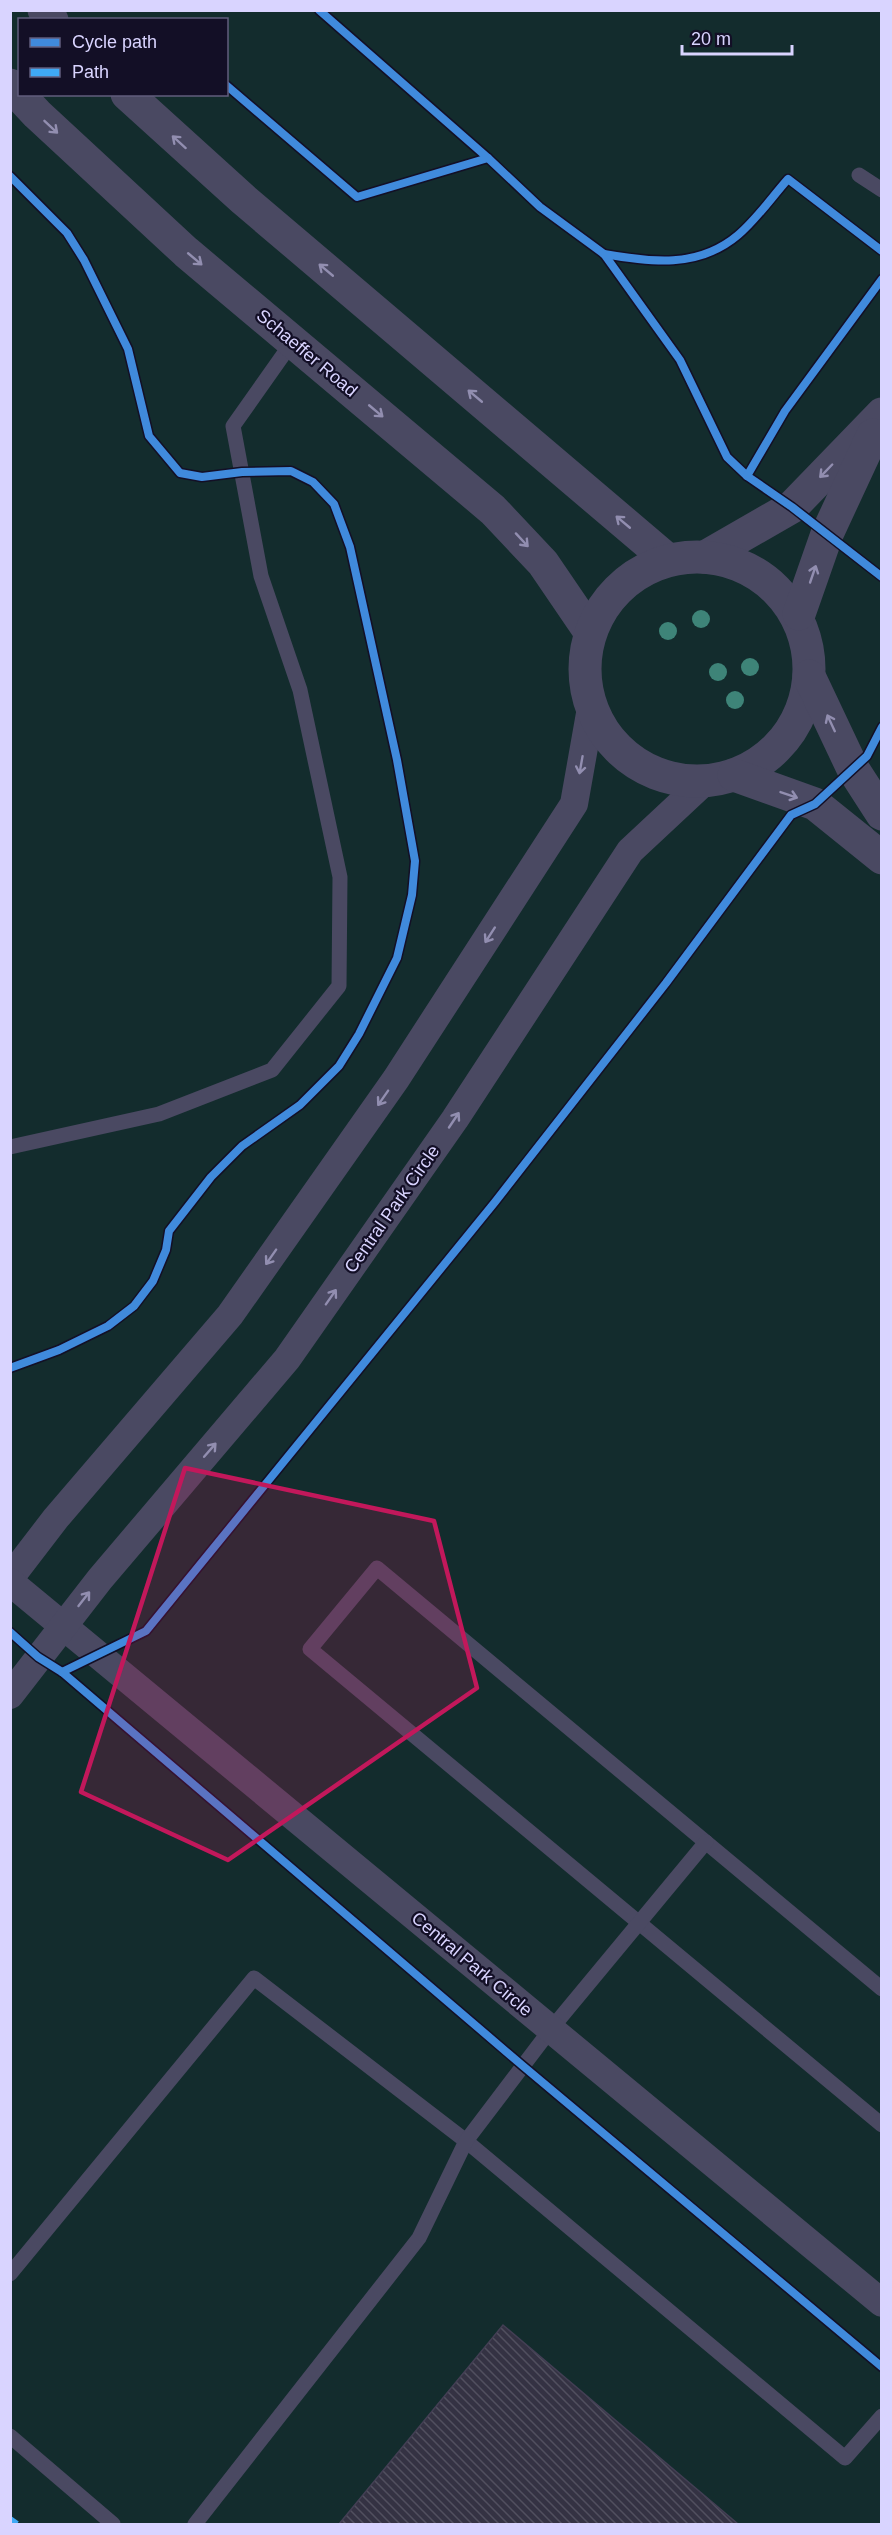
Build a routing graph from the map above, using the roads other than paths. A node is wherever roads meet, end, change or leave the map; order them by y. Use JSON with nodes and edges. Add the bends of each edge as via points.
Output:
{"nodes":[{"id":1,"x":20,"y":96,"type":"edge"},
{"id":2,"x":129,"y":96,"type":"edge"},
{"id":3,"x":859,"y":175,"type":"dead end"},
{"id":4,"x":882,"y":190,"type":"edge"},
{"id":5,"x":293,"y":341,"type":"junction"},
{"id":6,"x":882,"y":415,"type":"edge"},
{"id":7,"x":705,"y":557,"type":"junction"},
{"id":8,"x":668,"y":560,"type":"junction"},
{"id":9,"x":799,"y":614,"type":"junction"},
{"id":10,"x":590,"y":632,"type":"junction"},
{"id":11,"x":809,"y":676,"type":"junction"},
{"id":12,"x":591,"y":708,"type":"junction"},
{"id":13,"x":720,"y":778,"type":"junction"},
{"id":14,"x":882,"y":814,"type":"edge"},
{"id":15,"x":882,"y":858,"type":"edge"},
{"id":16,"x":10,"y":1147,"type":"edge"},
{"id":17,"x":10,"y":1580,"type":"edge"},
{"id":18,"x":63,"y":1627,"type":"junction"},
{"id":19,"x":10,"y":1695,"type":"edge"},
{"id":20,"x":706,"y":1842,"type":"junction"},
{"id":21,"x":640,"y":1923,"type":"junction"},
{"id":22,"x":882,"y":1989,"type":"edge"},
{"id":23,"x":551,"y":2030,"type":"junction"},
{"id":24,"x":882,"y":2125,"type":"edge"},
{"id":25,"x":466,"y":2140,"type":"junction"},
{"id":26,"x":10,"y":2274,"type":"edge"},
{"id":27,"x":882,"y":2303,"type":"edge"},
{"id":28,"x":882,"y":2416,"type":"edge"},
{"id":29,"x":10,"y":2436,"type":"edge"},
{"id":30,"x":112,"y":2524,"type":"edge"},
{"id":31,"x":195,"y":2524,"type":"edge"}],
"edges":[{"from":1,"to":5,"type":"street","name":"Schaeffer Road","one_way":true,"via":[[186,252]]},
{"from":8,"to":2,"type":"street","one_way":true,"via":[[244,200]]},
{"from":3,"to":4,"type":"lane"},
{"from":5,"to":10,"type":"street","name":"Schaeffer Road","one_way":true,"via":[[494,510],[543,563]]},
{"from":5,"to":16,"type":"lane","via":[[233,426],[261,576],[300,690],[340,877],[339,986],[272,1070],[159,1114]]},
{"from":6,"to":7,"type":"street","one_way":true,"via":[[792,507]]},
{"from":9,"to":6,"type":"street","one_way":true,"via":[[827,534]]},
{"from":7,"to":8,"type":"street"},
{"from":7,"to":9,"type":"street","via":[[739,565],[767,582]]},
{"from":8,"to":10,"type":"street","via":[[628,579],[604,605]]},
{"from":9,"to":11,"type":"street"},
{"from":10,"to":12,"type":"street","via":[[584,665]]},
{"from":11,"to":13,"type":"street","via":[[802,707],[785,739],[764,760]]},
{"from":14,"to":11,"type":"street","one_way":true,"via":[[853,769]]},
{"from":12,"to":13,"type":"street","via":[[607,738],[635,764],[671,779]]},
{"from":12,"to":17,"type":"street","name":"Central Park Circle","one_way":true,"via":[[574,804],[396,1078],[230,1315],[56,1518]]},
{"from":13,"to":15,"type":"street","one_way":true,"via":[[815,804]]},
{"from":18,"to":13,"type":"street","name":"Central Park Circle","one_way":true,"via":[[287,1359],[455,1119],[630,851]]},
{"from":17,"to":18,"type":"street","name":"Central Park Circle"},
{"from":18,"to":19,"type":"street","name":"Central Park Circle"},
{"from":18,"to":23,"type":"street","name":"Central Park Circle"},
{"from":20,"to":21,"type":"lane"},
{"from":20,"to":21,"type":"lane","via":[[376,1568],[310,1649]]},
{"from":20,"to":22,"type":"lane"},
{"from":21,"to":23,"type":"lane"},
{"from":21,"to":24,"type":"lane"},
{"from":23,"to":25,"type":"lane"},
{"from":23,"to":27,"type":"street","name":"Central Park Circle"},
{"from":25,"to":26,"type":"lane","via":[[254,1978]]},
{"from":25,"to":28,"type":"lane","via":[[845,2458]]},
{"from":25,"to":31,"type":"lane","via":[[419,2238]]},
{"from":29,"to":30,"type":"lane"}]}
